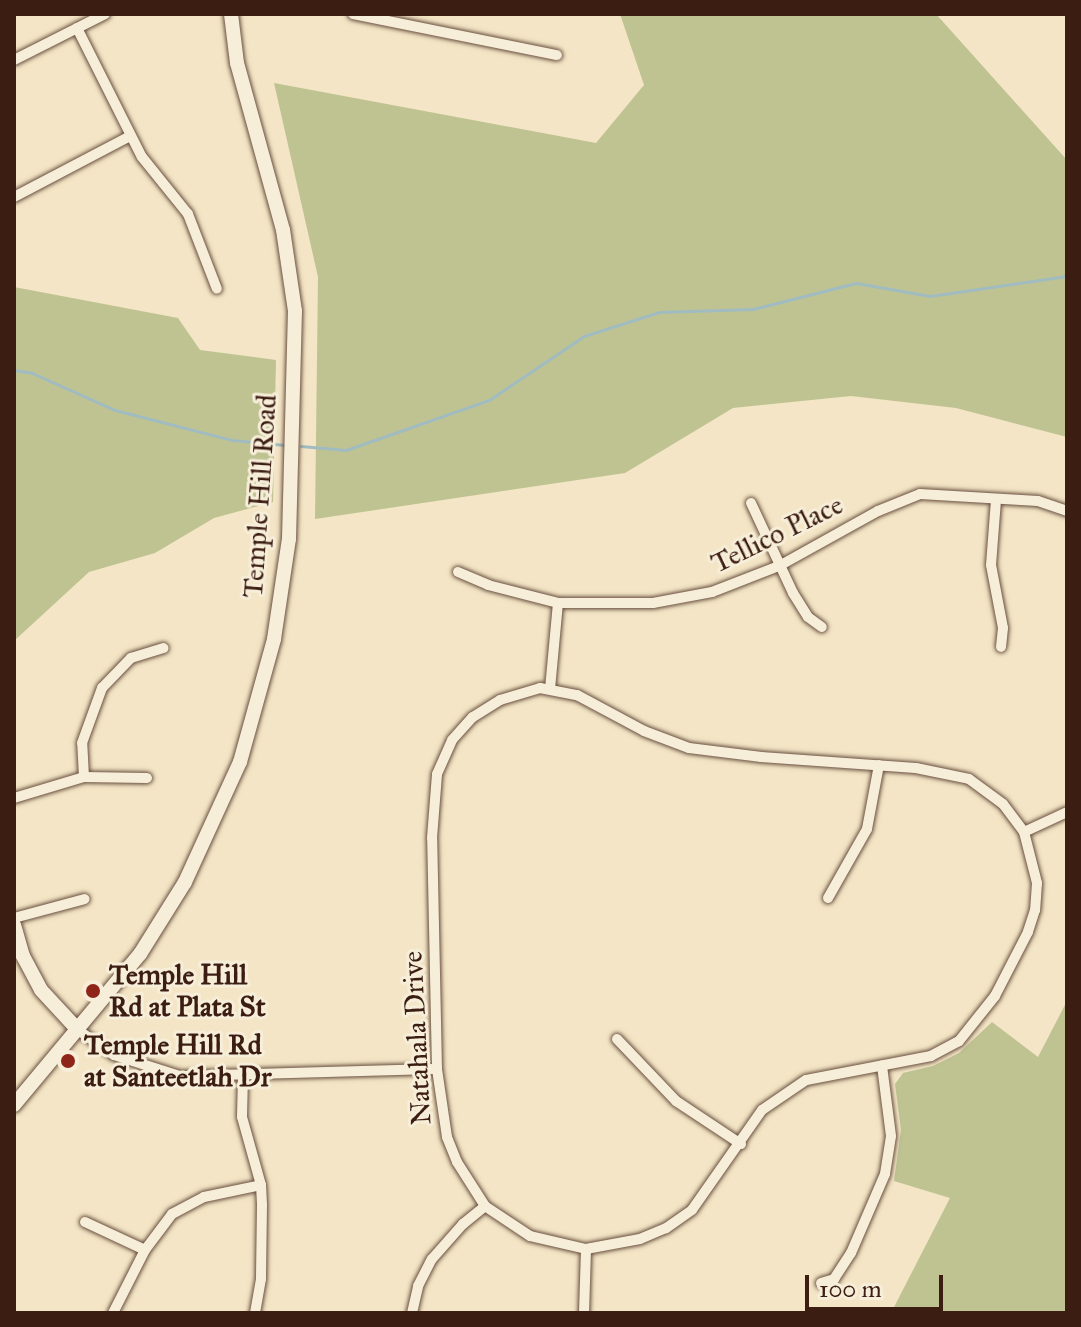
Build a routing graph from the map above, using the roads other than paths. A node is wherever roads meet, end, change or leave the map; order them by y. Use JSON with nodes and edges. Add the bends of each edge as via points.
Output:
{"nodes":[{"id":1,"x":105,"y":14,"type":"edge"},
{"id":2,"x":231,"y":14,"type":"edge"},
{"id":3,"x":353,"y":14,"type":"edge"},
{"id":4,"x":77,"y":28,"type":"junction"},
{"id":5,"x":557,"y":55,"type":"dead end"},
{"id":6,"x":14,"y":60,"type":"edge"},
{"id":7,"x":130,"y":136,"type":"junction"},
{"id":8,"x":14,"y":197,"type":"edge"},
{"id":9,"x":217,"y":289,"type":"dead end"},
{"id":10,"x":996,"y":500,"type":"junction"},
{"id":11,"x":751,"y":503,"type":"dead end"},
{"id":12,"x":1067,"y":511,"type":"edge"},
{"id":13,"x":779,"y":566,"type":"junction"},
{"id":14,"x":458,"y":572,"type":"dead end"},
{"id":15,"x":558,"y":603,"type":"junction"},
{"id":16,"x":822,"y":627,"type":"dead end"},
{"id":17,"x":1001,"y":647,"type":"dead end"},
{"id":18,"x":163,"y":648,"type":"dead end"},
{"id":19,"x":550,"y":689,"type":"junction"},
{"id":20,"x":879,"y":765,"type":"junction"},
{"id":21,"x":84,"y":777,"type":"junction"},
{"id":22,"x":147,"y":778,"type":"dead end"},
{"id":23,"x":14,"y":798,"type":"edge"},
{"id":24,"x":1067,"y":812,"type":"edge"},
{"id":25,"x":1024,"y":832,"type":"junction"},
{"id":26,"x":828,"y":898,"type":"dead end"},
{"id":27,"x":85,"y":899,"type":"dead end"},
{"id":28,"x":14,"y":918,"type":"edge"},
{"id":29,"x":14,"y":925,"type":"edge"},
{"id":30,"x":78,"y":1030,"type":"junction"},
{"id":31,"x":617,"y":1039,"type":"dead end"},
{"id":32,"x":882,"y":1066,"type":"junction"},
{"id":33,"x":437,"y":1069,"type":"junction"},
{"id":34,"x":243,"y":1076,"type":"junction"},
{"id":35,"x":14,"y":1105,"type":"edge"},
{"id":36,"x":741,"y":1144,"type":"junction"},
{"id":37,"x":261,"y":1185,"type":"junction"},
{"id":38,"x":485,"y":1206,"type":"junction"},
{"id":39,"x":85,"y":1222,"type":"dead end"},
{"id":40,"x":586,"y":1249,"type":"junction"},
{"id":41,"x":145,"y":1250,"type":"junction"},
{"id":42,"x":821,"y":1283,"type":"dead end"},
{"id":43,"x":113,"y":1313,"type":"edge"},
{"id":44,"x":255,"y":1313,"type":"edge"},
{"id":45,"x":412,"y":1313,"type":"edge"},
{"id":46,"x":584,"y":1313,"type":"edge"}],
"edges":[{"from":1,"to":4,"type":"street"},
{"from":2,"to":30,"type":"main road","name":"Temple Hill Road","via":[[240,76],[283,230],[295,311],[289,539],[280,609],[240,762],[205,843],[140,954]]},
{"from":3,"to":5,"type":"street"},
{"from":4,"to":6,"type":"street"},
{"from":4,"to":7,"type":"street"},
{"from":7,"to":8,"type":"street"},
{"from":7,"to":9,"type":"street","via":[[188,214]]},
{"from":10,"to":12,"type":"street","name":"Tellico Place","via":[[1038,501]]},
{"from":10,"to":13,"type":"street","name":"Tellico Place","via":[[930,493],[909,497]]},
{"from":10,"to":17,"type":"street","via":[[991,565],[1003,628]]},
{"from":11,"to":13,"type":"street"},
{"from":13,"to":15,"type":"street","name":"Tellico Place","via":[[712,592],[673,600],[610,606]]},
{"from":13,"to":16,"type":"street","via":[[808,617]]},
{"from":14,"to":15,"type":"street","name":"Tellico Place"},
{"from":15,"to":19,"type":"street"},
{"from":18,"to":21,"type":"street","via":[[131,658],[102,688],[82,743]]},
{"from":19,"to":20,"type":"street","name":"Natahala Drive","via":[[577,695],[689,748]]},
{"from":19,"to":33,"type":"street","name":"Natahala Drive","via":[[500,700],[473,717],[452,740],[437,774],[432,838]]},
{"from":20,"to":25,"type":"street","name":"Natahala Drive","via":[[969,779],[1003,804]]},
{"from":20,"to":26,"type":"street","via":[[867,829]]},
{"from":21,"to":22,"type":"street"},
{"from":21,"to":23,"type":"street"},
{"from":24,"to":25,"type":"street"},
{"from":25,"to":32,"type":"street","name":"Natahala Drive","via":[[1035,863],[1035,910],[995,996],[971,1029],[944,1051]]},
{"from":27,"to":28,"type":"street"},
{"from":29,"to":30,"type":"main road","via":[[41,990]]},
{"from":30,"to":34,"type":"street","via":[[114,1055],[159,1072]]},
{"from":30,"to":35,"type":"main road","name":"Temple Hill Road"},
{"from":31,"to":36,"type":"street","via":[[676,1101]]},
{"from":32,"to":36,"type":"street","name":"Natahala Drive","via":[[806,1080],[762,1110]]},
{"from":32,"to":42,"type":"street","via":[[891,1136],[885,1174],[851,1253],[834,1279]]},
{"from":33,"to":34,"type":"street"},
{"from":33,"to":38,"type":"street","name":"Natahala Drive","via":[[447,1137]]},
{"from":34,"to":37,"type":"street","via":[[242,1117]]},
{"from":36,"to":40,"type":"street","name":"Natahala Drive","via":[[708,1192],[678,1221],[640,1239]]},
{"from":37,"to":41,"type":"street","via":[[182,1207],[164,1221]]},
{"from":37,"to":44,"type":"street","via":[[261,1279]]},
{"from":38,"to":40,"type":"street","name":"Natahala Drive","via":[[530,1236]]},
{"from":38,"to":45,"type":"street","via":[[432,1259]]},
{"from":39,"to":41,"type":"street"},
{"from":40,"to":46,"type":"street"},
{"from":41,"to":43,"type":"street"}]}
